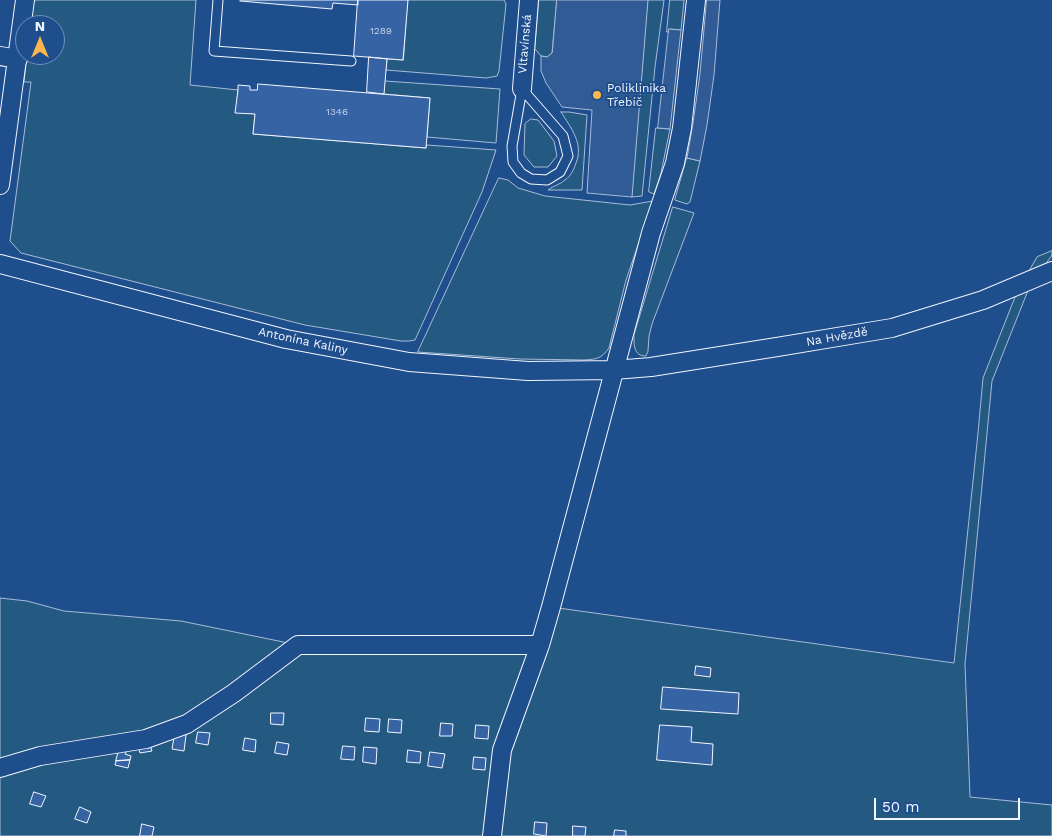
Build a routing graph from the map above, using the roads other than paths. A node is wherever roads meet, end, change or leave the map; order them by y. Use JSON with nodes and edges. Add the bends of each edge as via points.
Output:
{"nodes":[{"id":1,"x":25,"y":0,"type":"edge"},
{"id":2,"x":218,"y":0,"type":"edge"},
{"id":3,"x":529,"y":0,"type":"edge"},
{"id":4,"x":696,"y":0,"type":"edge"},
{"id":5,"x":23,"y":15,"type":"edge"},
{"id":6,"x":0,"y":56,"type":"edge"},
{"id":7,"x":15,"y":58,"type":"edge"},
{"id":8,"x":351,"y":62,"type":"dead end"},
{"id":9,"x":17,"y":65,"type":"edge"},
{"id":10,"x":522,"y":88,"type":"junction"},
{"id":11,"x":0,"y":185,"type":"edge"},
{"id":12,"x":0,"y":264,"type":"edge"},
{"id":13,"x":1052,"y":271,"type":"edge"},
{"id":14,"x":614,"y":370,"type":"junction"},
{"id":15,"x":540,"y":645,"type":"junction"},
{"id":16,"x":0,"y":768,"type":"edge"},
{"id":17,"x":492,"y":836,"type":"edge"}],
"edges":[{"from":1,"to":5,"type":"street"},
{"from":2,"to":8,"type":"lane","via":[[214,51]]},
{"from":3,"to":10,"type":"street","name":"Vltavínská"},
{"from":4,"to":14,"type":"street","via":[[675,163],[651,233]]},
{"from":6,"to":7,"type":"street"},
{"from":9,"to":11,"type":"street"},
{"from":10,"to":10,"type":"lane","via":[[512,146],[514,162],[521,173],[531,179],[547,180],[560,172],[568,156],[563,136]]},
{"from":12,"to":14,"type":"street","name":"Antonína Kaliny","via":[[286,339],[409,362],[528,371]]},
{"from":13,"to":14,"type":"street","name":"Na Hvězdě","via":[[983,300],[892,328],[652,367]]},
{"from":14,"to":15,"type":"street"},
{"from":15,"to":16,"type":"street","via":[[298,645],[187,724],[146,739],[40,756]]},
{"from":15,"to":17,"type":"street","via":[[502,750]]}]}
